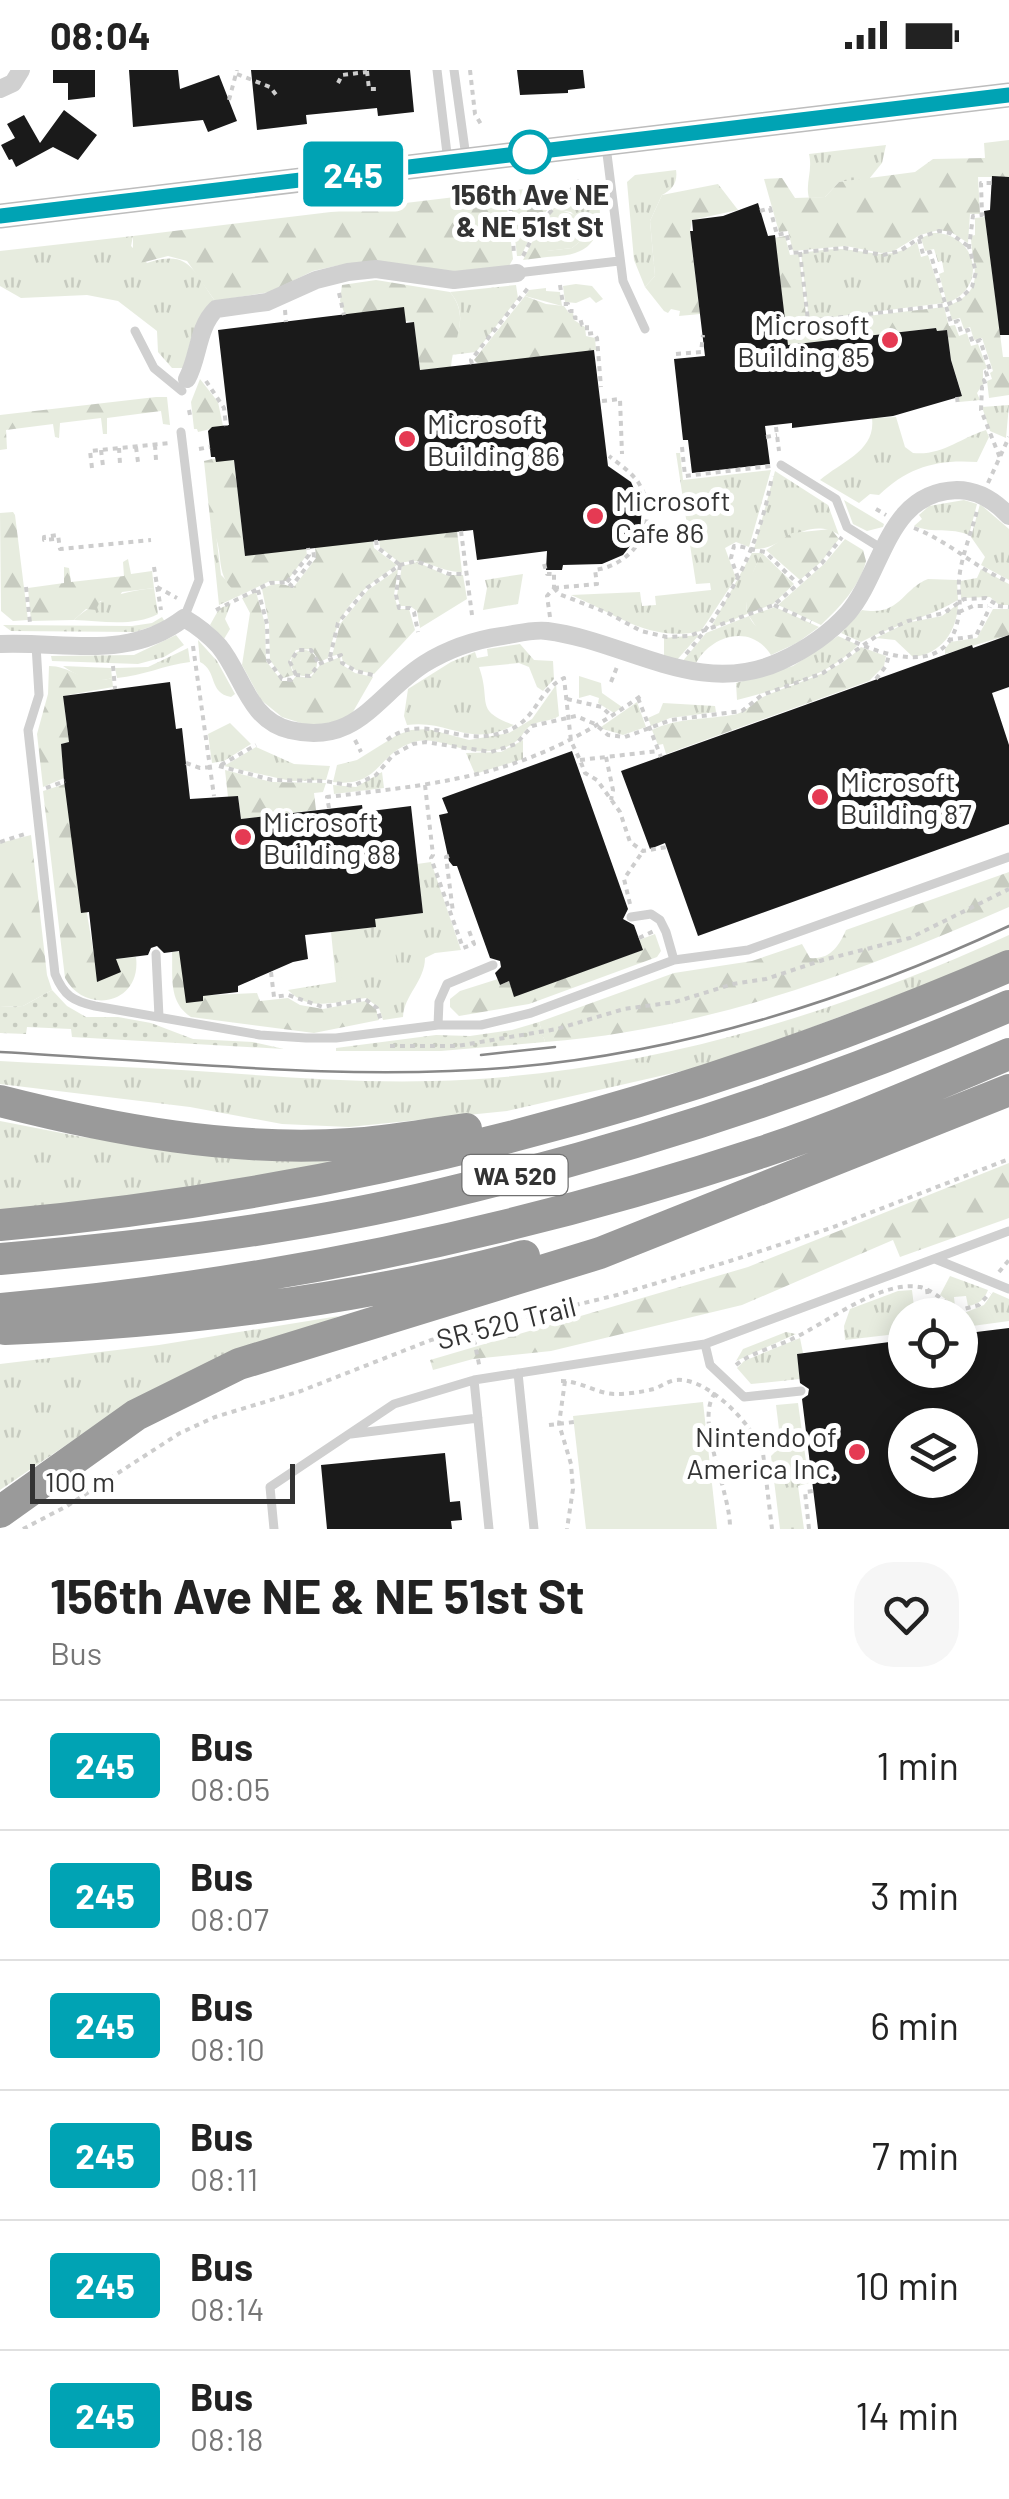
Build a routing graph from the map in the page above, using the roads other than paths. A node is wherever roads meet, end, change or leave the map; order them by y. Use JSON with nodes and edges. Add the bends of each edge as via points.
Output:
{"nodes":[{"id":1,"x":21,"y":70,"type":"edge"},
{"id":2,"x":437,"y":70,"type":"edge"},
{"id":3,"x":454,"y":70,"type":"edge"},
{"id":4,"x":0,"y":88,"type":"edge"},
{"id":5,"x":1009,"y":95,"type":"edge"},
{"id":6,"x":606,"y":143,"type":"junction"},
{"id":7,"x":457,"y":161,"type":"junction"},
{"id":8,"x":1,"y":217,"type":"edge"},
{"id":9,"x":619,"y":262,"type":"junction"},
{"id":10,"x":521,"y":284,"type":"joint"},
{"id":11,"x":646,"y":329,"type":"dead end"},
{"id":12,"x":134,"y":331,"type":"dead end"},
{"id":13,"x":189,"y":382,"type":"joint"},
{"id":14,"x":181,"y":432,"type":"dead end"},
{"id":15,"x":781,"y":465,"type":"road end"},
{"id":16,"x":1009,"y":516,"type":"edge"},
{"id":17,"x":884,"y":550,"type":"junction"},
{"id":18,"x":184,"y":618,"type":"junction"},
{"id":19,"x":36,"y":642,"type":"junction"},
{"id":20,"x":0,"y":644,"type":"edge"},
{"id":21,"x":1009,"y":857,"type":"edge"},
{"id":22,"x":631,"y":917,"type":"dead end"},
{"id":23,"x":156,"y":954,"type":"dead end"},
{"id":24,"x":674,"y":960,"type":"junction"},
{"id":25,"x":492,"y":965,"type":"dead end"},
{"id":26,"x":1009,"y":966,"type":"edge"},
{"id":27,"x":1009,"y":1006,"type":"edge"},
{"id":28,"x":159,"y":1016,"type":"junction"},
{"id":29,"x":438,"y":1025,"type":"junction"},
{"id":30,"x":1009,"y":1054,"type":"edge"},
{"id":31,"x":1009,"y":1090,"type":"edge"},
{"id":32,"x":0,"y":1101,"type":"edge"},
{"id":33,"x":638,"y":1104,"type":"junction"},
{"id":34,"x":769,"y":1185,"type":"junction"},
{"id":35,"x":0,"y":1225,"type":"edge"},
{"id":36,"x":1009,"y":1231,"type":"edge"},
{"id":37,"x":0,"y":1259,"type":"edge"},
{"id":38,"x":934,"y":1259,"type":"junction"},
{"id":39,"x":1009,"y":1289,"type":"edge"},
{"id":40,"x":0,"y":1309,"type":"edge"},
{"id":41,"x":0,"y":1329,"type":"edge"},
{"id":42,"x":705,"y":1344,"type":"junction"},
{"id":43,"x":518,"y":1372,"type":"junction"},
{"id":44,"x":478,"y":1380,"type":"junction"},
{"id":45,"x":801,"y":1391,"type":"dead end"},
{"id":46,"x":478,"y":1418,"type":"junction"},
{"id":47,"x":345,"y":1435,"type":"junction"},
{"id":48,"x":0,"y":1512,"type":"edge"},
{"id":49,"x":274,"y":1529,"type":"edge"},
{"id":50,"x":489,"y":1529,"type":"edge"},
{"id":51,"x":534,"y":1529,"type":"edge"}],
"edges":[{"from":1,"to":4,"type":"street"},
{"from":2,"to":7,"type":"lane"},
{"from":3,"to":7,"type":"lane"},
{"from":5,"to":6,"type":"main road"},
{"from":6,"to":7,"type":"main road"},
{"from":6,"to":9,"type":"lane"},
{"from":7,"to":8,"type":"main road"},
{"from":9,"to":10,"type":"lane"},
{"from":9,"to":11,"type":"lane"},
{"from":10,"to":13,"type":"street","via":[[348,272],[267,302],[216,309],[202,329]]},
{"from":12,"to":13,"type":"lane","via":[[154,368]]},
{"from":14,"to":18,"type":"lane","via":[[199,580]]},
{"from":15,"to":17,"type":"lane","via":[[836,498],[847,527]]},
{"from":16,"to":17,"type":"street","via":[[976,492],[936,493],[900,518]]},
{"from":17,"to":18,"type":"street","via":[[847,614],[778,662],[705,674],[542,630],[499,636],[450,649],[352,725],[328,733],[288,730],[264,716],[219,646]]},
{"from":18,"to":19,"type":"street","via":[[162,634],[119,647]]},
{"from":19,"to":20,"type":"street"},
{"from":19,"to":28,"type":"lane","via":[[39,695],[28,730],[55,974],[74,1001]]},
{"from":21,"to":24,"type":"lane","via":[[748,950]]},
{"from":22,"to":24,"type":"lane","via":[[652,914],[660,920]]},
{"from":23,"to":28,"type":"lane"},
{"from":24,"to":29,"type":"lane","via":[[511,1019]]},
{"from":25,"to":29,"type":"lane","via":[[447,984]]},
{"from":26,"to":33,"type":"highway","via":[[840,1035]]},
{"from":27,"to":37,"type":"highway","number":"WA 520","via":[[760,1102],[440,1195],[259,1230]]},
{"from":28,"to":29,"type":"lane","via":[[306,1038]]},
{"from":30,"to":40,"type":"highway","number":"WA 520","via":[[766,1151],[591,1205],[236,1280]]},
{"from":31,"to":34,"type":"highway"},
{"from":32,"to":33,"type":"highway","via":[[128,1130],[290,1146],[353,1144]]},
{"from":33,"to":35,"type":"highway","via":[[424,1158],[248,1192]]},
{"from":34,"to":41,"type":"highway","via":[[457,1274],[356,1294],[216,1314]]},
{"from":34,"to":48,"type":"highway","via":[[534,1276],[239,1364],[136,1415]]},
{"from":36,"to":38,"type":"lane"},
{"from":38,"to":39,"type":"lane"},
{"from":38,"to":42,"type":"lane"},
{"from":42,"to":43,"type":"lane"},
{"from":42,"to":45,"type":"lane","via":[[710,1364],[744,1397]]},
{"from":43,"to":44,"type":"lane"},
{"from":43,"to":51,"type":"lane"},
{"from":44,"to":46,"type":"lane"},
{"from":44,"to":47,"type":"lane","via":[[394,1404]]},
{"from":46,"to":47,"type":"lane"},
{"from":46,"to":50,"type":"lane"},
{"from":47,"to":49,"type":"lane","via":[[270,1486]]}]}
